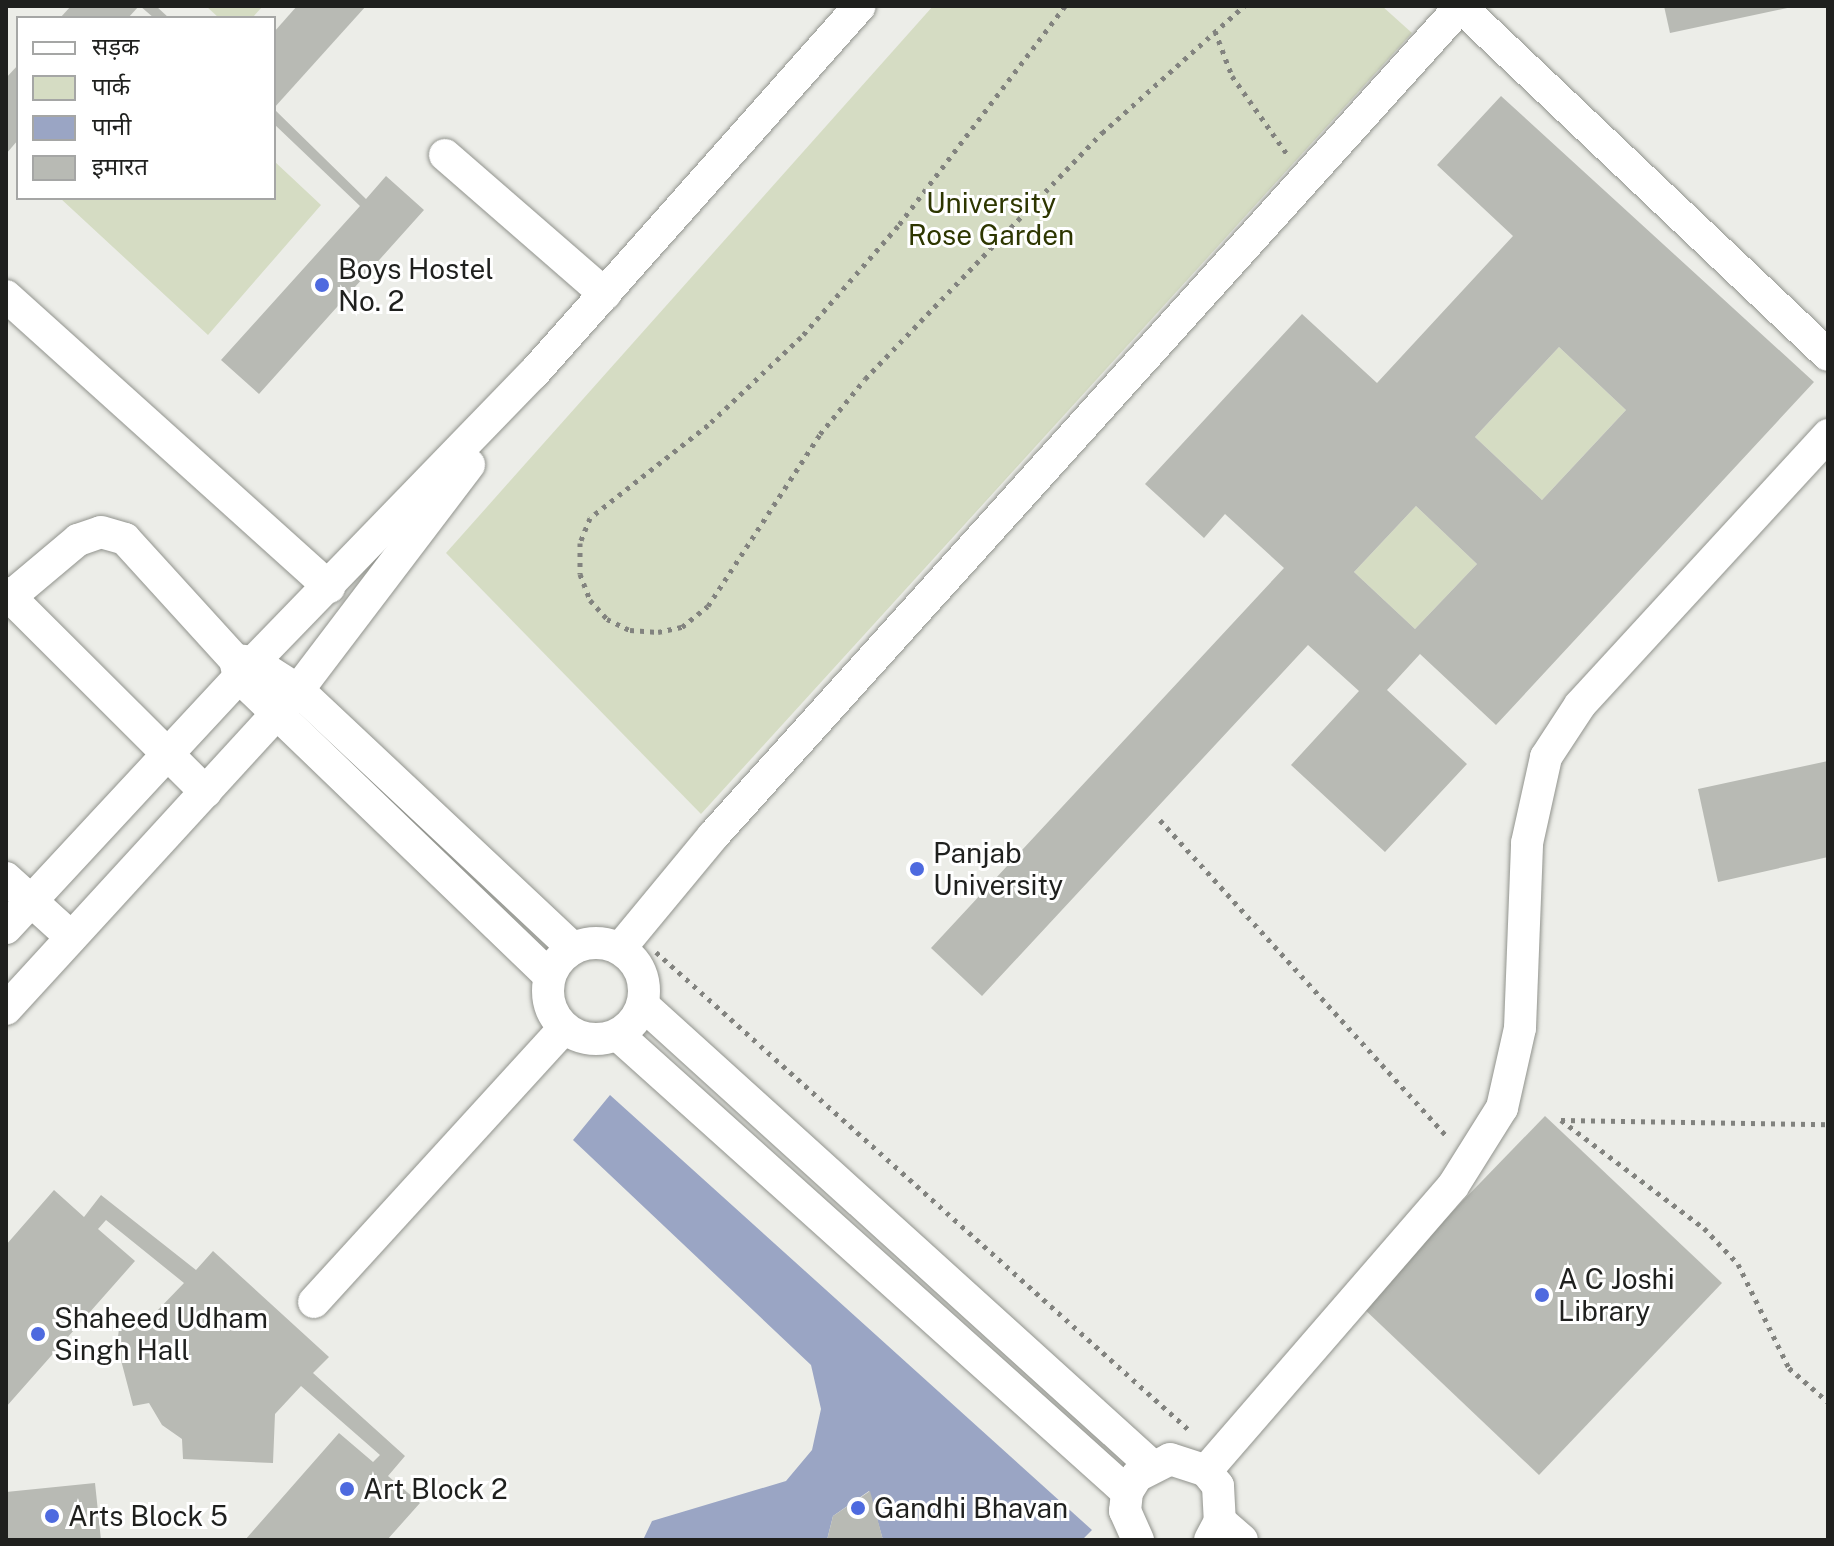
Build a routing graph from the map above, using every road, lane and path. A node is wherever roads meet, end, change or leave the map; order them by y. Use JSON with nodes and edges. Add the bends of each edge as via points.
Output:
{"nodes":[{"id":1,"x":860,"y":6,"type":"edge"},
{"id":2,"x":1065,"y":6,"type":"edge"},
{"id":3,"x":1244,"y":6,"type":"edge"},
{"id":4,"x":1461,"y":6,"type":"edge"},
{"id":5,"x":1215,"y":31,"type":"junction"},
{"id":6,"x":445,"y":155,"type":"dead end"},
{"id":7,"x":1308,"y":180,"type":"junction"},
{"id":8,"x":605,"y":294,"type":"junction"},
{"id":9,"x":6,"y":296,"type":"edge"},
{"id":10,"x":1828,"y":355,"type":"edge"},
{"id":11,"x":533,"y":374,"type":"junction"},
{"id":12,"x":1828,"y":435,"type":"edge"},
{"id":13,"x":329,"y":587,"type":"junction"},
{"id":14,"x":8,"y":595,"type":"edge"},
{"id":15,"x":243,"y":666,"type":"junction"},
{"id":16,"x":288,"y":702,"type":"junction"},
{"id":17,"x":167,"y":754,"type":"junction"},
{"id":18,"x":206,"y":792,"type":"junction"},
{"id":19,"x":1160,"y":820,"type":"dead end"},
{"id":20,"x":6,"y":878,"type":"edge"},
{"id":21,"x":32,"y":901,"type":"junction"},
{"id":22,"x":6,"y":928,"type":"edge"},
{"id":23,"x":71,"y":937,"type":"junction"},
{"id":24,"x":628,"y":939,"type":"junction"},
{"id":25,"x":573,"y":948,"type":"junction"},
{"id":26,"x":550,"y":976,"type":"junction"},
{"id":27,"x":643,"y":1005,"type":"junction"},
{"id":28,"x":6,"y":1009,"type":"edge"},
{"id":29,"x":564,"y":1028,"type":"junction"},
{"id":30,"x":618,"y":1035,"type":"junction"},
{"id":31,"x":1828,"y":1124,"type":"edge"},
{"id":32,"x":1447,"y":1136,"type":"dead end"},
{"id":33,"x":314,"y":1302,"type":"dead end"},
{"id":34,"x":1828,"y":1402,"type":"edge"},
{"id":35,"x":1212,"y":1464,"type":"junction"},
{"id":36,"x":1151,"y":1465,"type":"junction"},
{"id":37,"x":1127,"y":1492,"type":"junction"},
{"id":38,"x":1224,"y":1534,"type":"edge"},
{"id":39,"x":1138,"y":1540,"type":"edge"}],
"edges":[{"from":1,"to":8,"type":"lane"},
{"from":2,"to":5,"type":"path","via":[[915,204],[810,327],[747,391],[590,518],[580,543],[580,574],[590,600],[607,619],[630,630],[658,632],[682,627],[708,606],[820,434],[865,379],[1102,133]]},
{"from":3,"to":5,"type":"path"},
{"from":4,"to":7,"type":"lane"},
{"from":4,"to":10,"type":"lane"},
{"from":5,"to":7,"type":"path","via":[[1232,76]]},
{"from":6,"to":8,"type":"lane"},
{"from":7,"to":24,"type":"lane","via":[[713,836]]},
{"from":8,"to":11,"type":"lane"},
{"from":9,"to":13,"type":"lane"},
{"from":11,"to":13,"type":"lane"},
{"from":11,"to":16,"type":"lane"},
{"from":12,"to":35,"type":"lane","via":[[1580,705],[1546,757],[1527,843],[1520,1028],[1502,1108],[1453,1186]]},
{"from":13,"to":15,"type":"lane"},
{"from":14,"to":15,"type":"lane","via":[[78,540],[101,532],[125,539]]},
{"from":14,"to":17,"type":"lane"},
{"from":15,"to":16,"type":"lane"},
{"from":15,"to":17,"type":"lane"},
{"from":16,"to":18,"type":"lane"},
{"from":16,"to":25,"type":"lane"},
{"from":16,"to":26,"type":"lane"},
{"from":17,"to":18,"type":"lane"},
{"from":17,"to":21,"type":"lane"},
{"from":18,"to":23,"type":"lane"},
{"from":19,"to":32,"type":"path"},
{"from":20,"to":21,"type":"lane"},
{"from":21,"to":22,"type":"lane"},
{"from":21,"to":23,"type":"lane"},
{"from":23,"to":28,"type":"lane"},
{"from":24,"to":25,"type":"lane"},
{"from":24,"to":27,"type":"lane","via":[[640,969]]},
{"from":24,"to":35,"type":"path"},
{"from":25,"to":26,"type":"lane"},
{"from":26,"to":29,"type":"lane","via":[[551,1010]]},
{"from":27,"to":30,"type":"lane"},
{"from":27,"to":36,"type":"lane"},
{"from":29,"to":30,"type":"lane","via":[[590,1039]]},
{"from":29,"to":33,"type":"lane"},
{"from":30,"to":37,"type":"lane"},
{"from":31,"to":34,"type":"path","via":[[1561,1120],[1704,1228],[1738,1264],[1789,1368]]},
{"from":35,"to":36,"type":"lane","via":[[1186,1460]]},
{"from":35,"to":38,"type":"lane"},
{"from":36,"to":37,"type":"lane"},
{"from":37,"to":39,"type":"lane","via":[[1125,1511]]}]}
